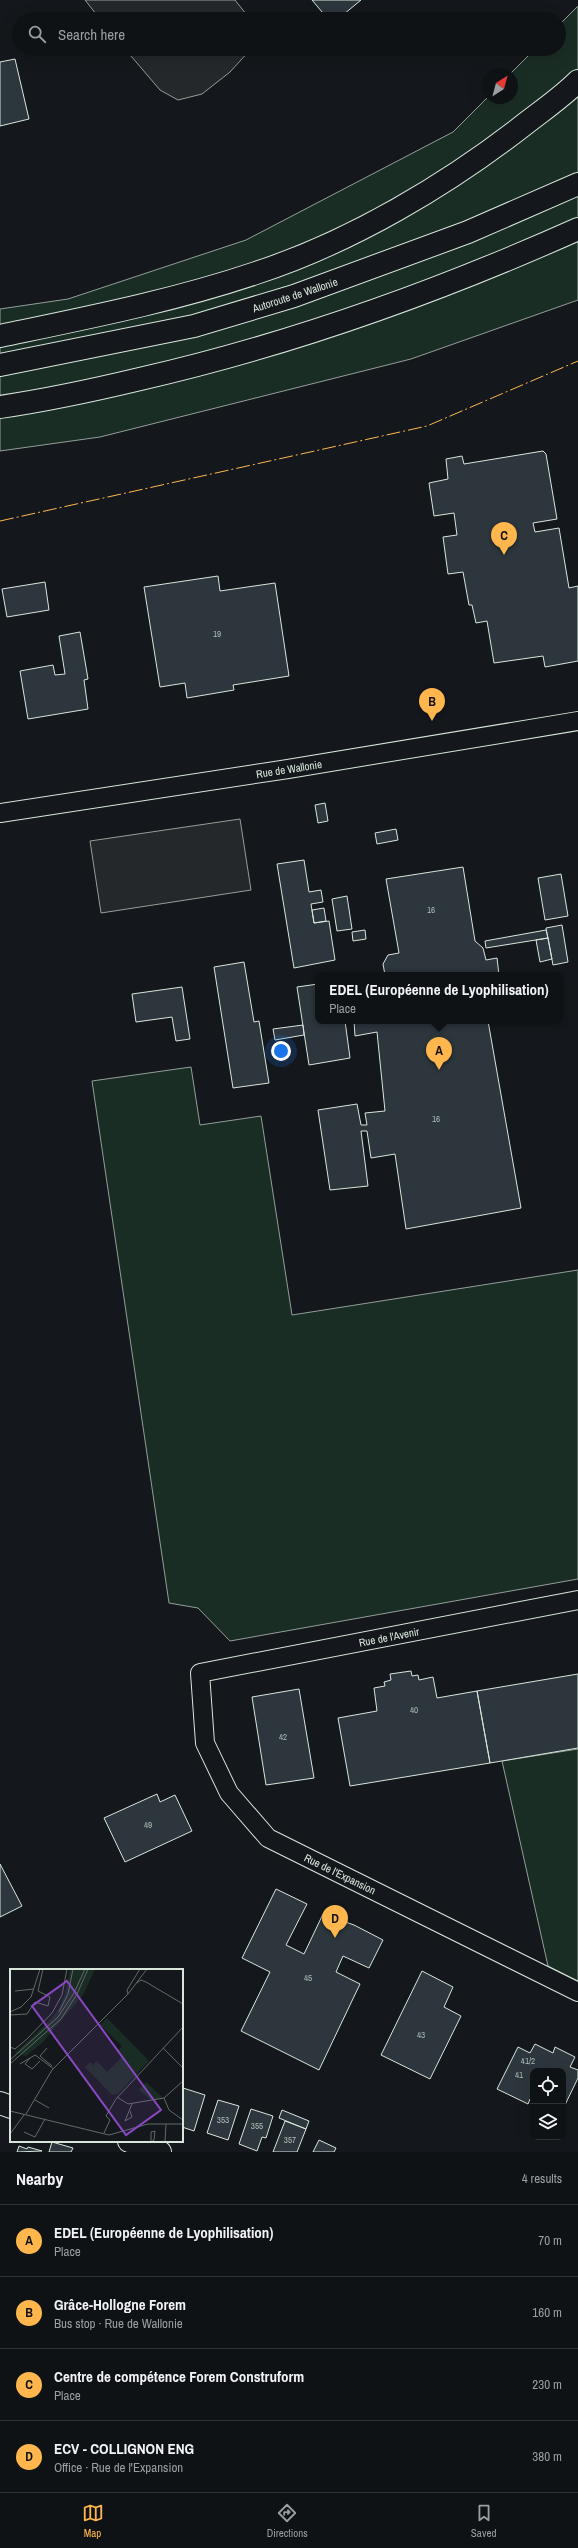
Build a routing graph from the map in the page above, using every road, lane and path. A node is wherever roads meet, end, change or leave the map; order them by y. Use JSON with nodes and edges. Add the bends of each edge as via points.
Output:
{"nodes":[{"id":1,"x":578,"y":81,"type":"edge"},
{"id":2,"x":578,"y":184,"type":"edge"},
{"id":3,"x":578,"y":229,"type":"edge"},
{"id":4,"x":0,"y":336,"type":"edge"},
{"id":5,"x":0,"y":365,"type":"edge"},
{"id":6,"x":0,"y":407,"type":"edge"},
{"id":7,"x":578,"y":721,"type":"edge"},
{"id":8,"x":0,"y":813,"type":"edge"},
{"id":9,"x":578,"y":1600,"type":"edge"},
{"id":10,"x":200,"y":1673,"type":"joint"},
{"id":11,"x":578,"y":1992,"type":"edge"},
{"id":12,"x":0,"y":2103,"type":"edge"},
{"id":13,"x":10,"y":2107,"type":"edge"},
{"id":14,"x":132,"y":2142,"type":"edge"},
{"id":15,"x":160,"y":2152,"type":"edge"}],
"edges":[{"from":1,"to":4,"type":"main road","via":[[484,156],[353,233],[257,273],[127,309]]},
{"from":2,"to":5,"type":"main road","name":"Autoroute de Wallonie","via":[[468,232],[294,296],[194,326]]},
{"from":3,"to":6,"type":"main road","via":[[489,269],[296,339],[183,369]]},
{"from":7,"to":8,"type":"street","name":"Rue de Wallonie"},
{"from":9,"to":10,"type":"street","name":"Rue de l'Avenir"},
{"from":10,"to":11,"type":"street","name":"Rue de l'Expansion","via":[[205,1743],[229,1793],[268,1838]]},
{"from":12,"to":13,"type":"main road"},
{"from":14,"to":15,"type":"main road"}]}
